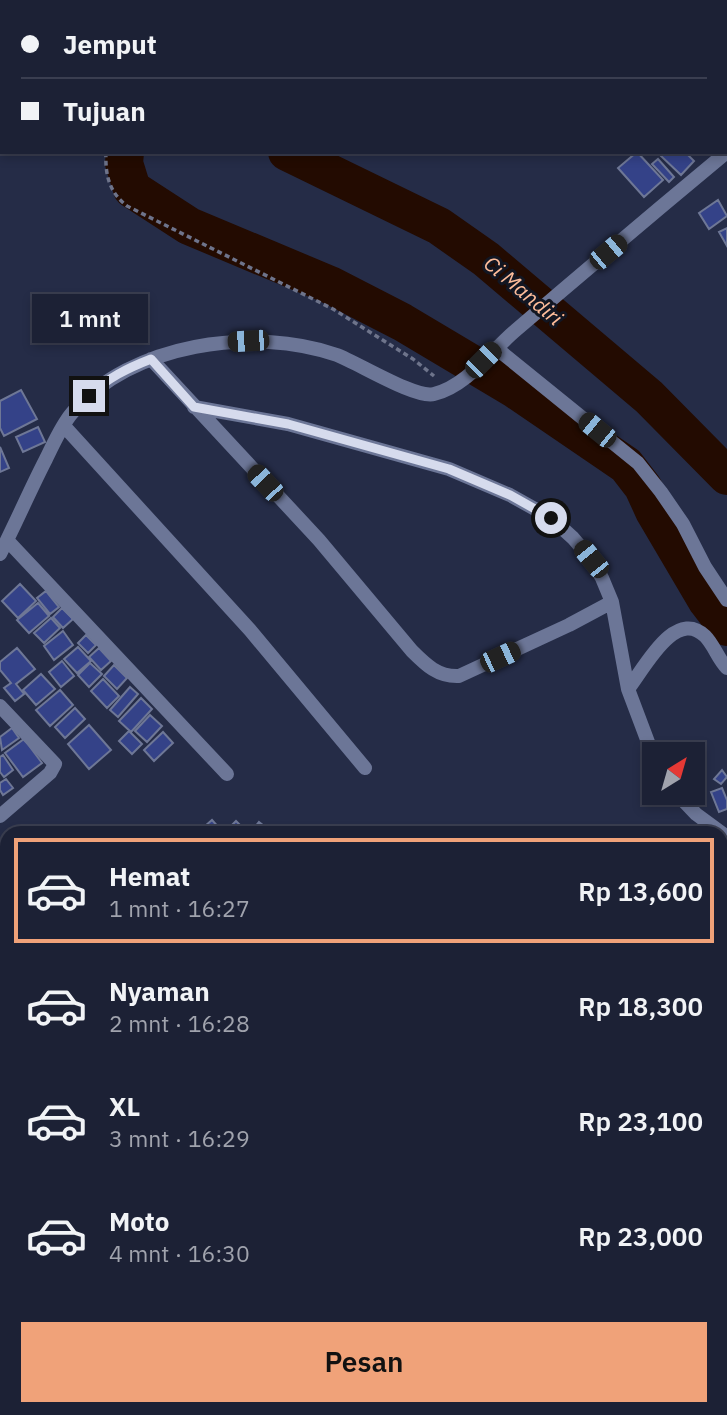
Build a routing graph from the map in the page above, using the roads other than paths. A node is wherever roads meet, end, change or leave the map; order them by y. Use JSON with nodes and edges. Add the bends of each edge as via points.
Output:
{"nodes":[{"id":1,"x":725,"y":154,"type":"edge"},
{"id":2,"x":496,"y":348,"type":"junction"},
{"id":3,"x":151,"y":359,"type":"junction"},
{"id":4,"x":194,"y":407,"type":"junction"},
{"id":5,"x":64,"y":425,"type":"junction"},
{"id":6,"x":7,"y":540,"type":"junction"},
{"id":7,"x":0,"y":554,"type":"edge"},
{"id":8,"x":727,"y":600,"type":"edge"},
{"id":9,"x":612,"y":602,"type":"junction"},
{"id":10,"x":727,"y":668,"type":"edge"},
{"id":11,"x":628,"y":689,"type":"junction"},
{"id":12,"x":0,"y":706,"type":"edge"},
{"id":13,"x":648,"y":742,"type":"edge"},
{"id":14,"x":365,"y":768,"type":"dead end"},
{"id":15,"x":227,"y":774,"type":"dead end"},
{"id":16,"x":687,"y":805,"type":"edge"},
{"id":17,"x":0,"y":816,"type":"edge"},
{"id":18,"x":712,"y":826,"type":"edge"}],
"edges":[{"from":1,"to":2,"type":"street"},
{"from":2,"to":3,"type":"street","via":[[454,385],[432,395],[336,355],[265,340],[230,342]]},
{"from":2,"to":8,"type":"street","via":[[638,464],[683,524]]},
{"from":3,"to":4,"type":"street"},
{"from":3,"to":5,"type":"street","via":[[102,383]]},
{"from":4,"to":9,"type":"street","via":[[300,427],[449,469],[510,495],[551,518],[573,538],[591,559]]},
{"from":4,"to":9,"type":"street","via":[[318,540],[412,651],[442,676],[459,676]]},
{"from":5,"to":6,"type":"street"},
{"from":5,"to":14,"type":"street","via":[[250,630]]},
{"from":6,"to":7,"type":"street"},
{"from":6,"to":15,"type":"street"},
{"from":9,"to":11,"type":"street"},
{"from":10,"to":11,"type":"street","via":[[704,635],[694,628],[679,629]]},
{"from":11,"to":13,"type":"street"},
{"from":12,"to":17,"type":"street","via":[[55,764]]},
{"from":16,"to":18,"type":"street"}]}
